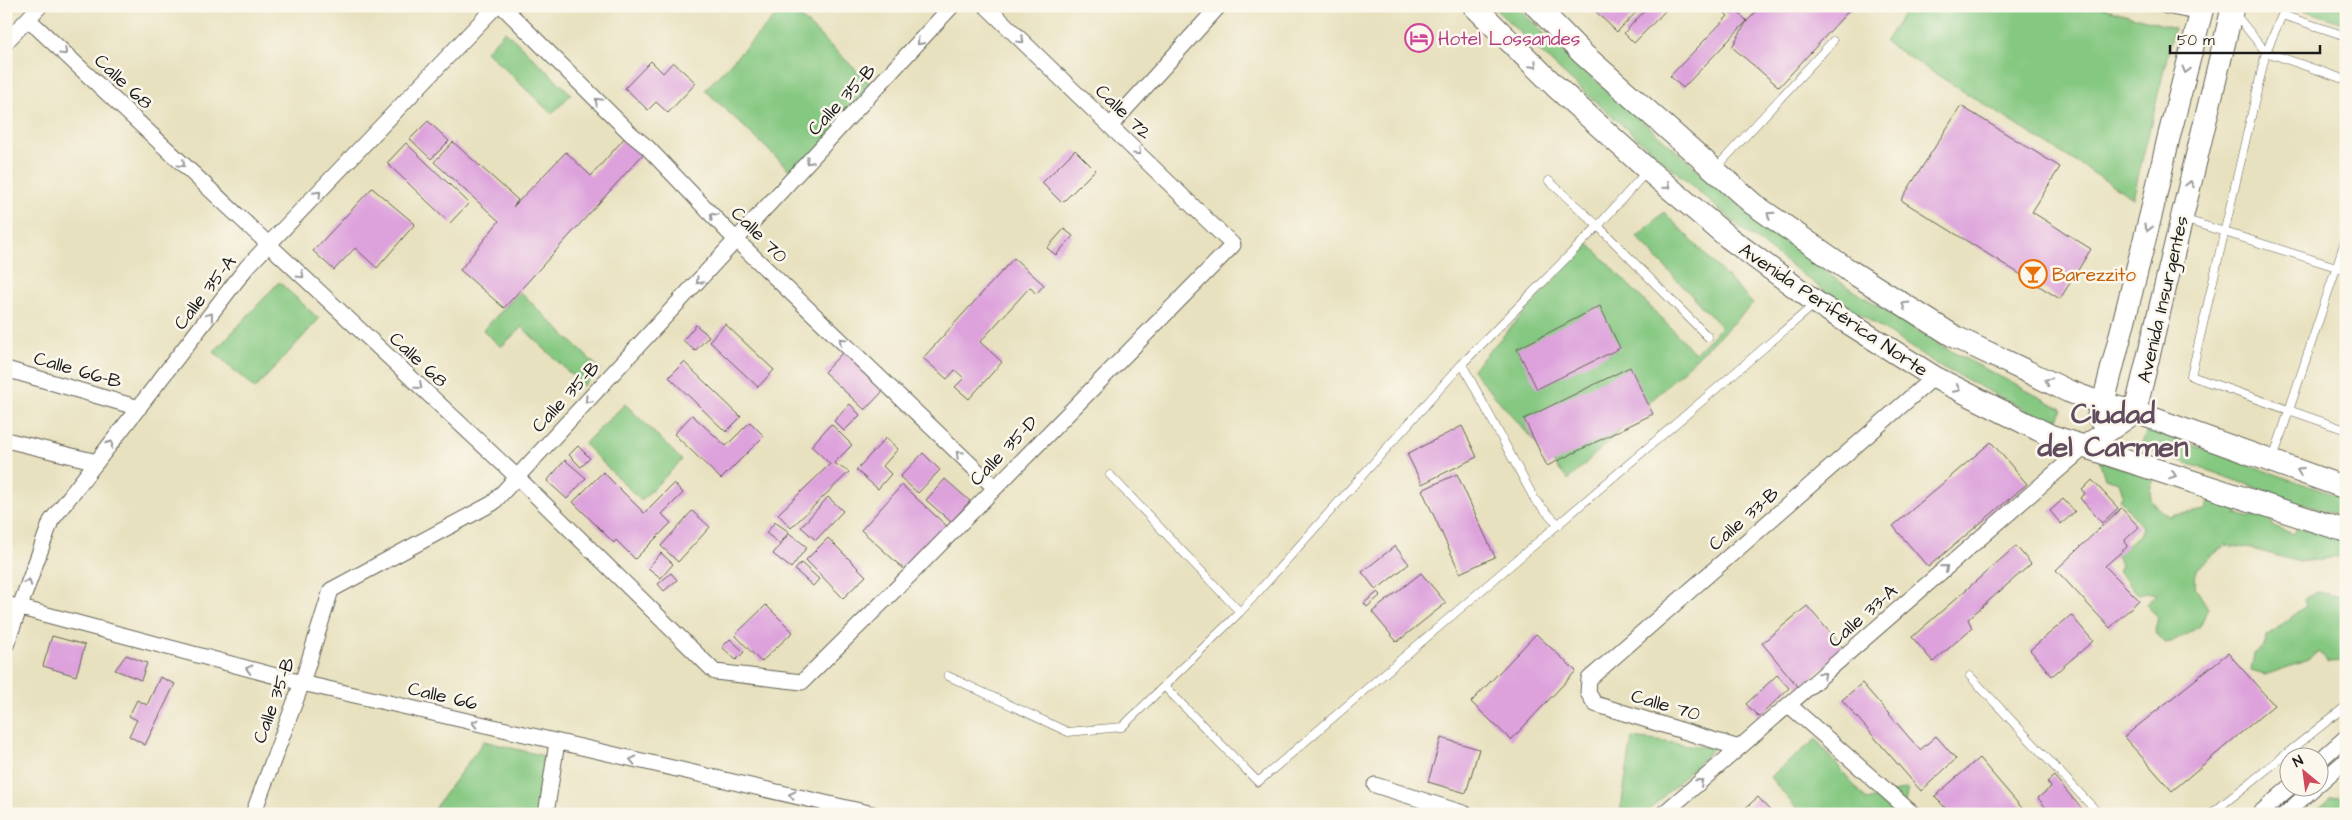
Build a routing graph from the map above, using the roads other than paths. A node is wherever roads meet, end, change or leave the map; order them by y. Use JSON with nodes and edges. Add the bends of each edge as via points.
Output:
{"nodes":[{"id":1,"x":40,"y":6,"type":"edge"},
{"id":2,"x":496,"y":6,"type":"edge"},
{"id":3,"x":502,"y":6,"type":"edge"},
{"id":4,"x":952,"y":6,"type":"edge"},
{"id":5,"x":986,"y":6,"type":"edge"},
{"id":6,"x":1219,"y":6,"type":"edge"},
{"id":7,"x":1474,"y":6,"type":"edge"},
{"id":8,"x":1536,"y":6,"type":"edge"},
{"id":9,"x":2166,"y":6,"type":"edge"},
{"id":10,"x":2232,"y":8,"type":"edge"},
{"id":11,"x":2202,"y":10,"type":"edge"},
{"id":12,"x":28,"y":19,"type":"junction"},
{"id":13,"x":2346,"y":36,"type":"edge"},
{"id":14,"x":1833,"y":40,"type":"dead end"},
{"id":15,"x":6,"y":42,"type":"edge"},
{"id":16,"x":2266,"y":52,"type":"junction"},
{"id":17,"x":2346,"y":80,"type":"edge"},
{"id":18,"x":1110,"y":125,"type":"junction"},
{"id":19,"x":1648,"y":170,"type":"junction"},
{"id":20,"x":1714,"y":170,"type":"junction"},
{"id":21,"x":1549,"y":181,"type":"dead end"},
{"id":22,"x":2182,"y":219,"type":"junction"},
{"id":23,"x":1598,"y":226,"type":"junction"},
{"id":24,"x":2223,"y":232,"type":"junction"},
{"id":25,"x":2346,"y":238,"type":"edge"},
{"id":26,"x":736,"y":240,"type":"junction"},
{"id":27,"x":1233,"y":245,"type":"joint"},
{"id":28,"x":269,"y":246,"type":"junction"},
{"id":29,"x":2336,"y":267,"type":"junction"},
{"id":30,"x":2346,"y":270,"type":"edge"},
{"id":31,"x":1817,"y":302,"type":"junction"},
{"id":32,"x":1708,"y":337,"type":"dead end"},
{"id":33,"x":1462,"y":364,"type":"junction"},
{"id":34,"x":6,"y":369,"type":"edge"},
{"id":35,"x":1934,"y":377,"type":"junction"},
{"id":36,"x":2103,"y":404,"type":"junction"},
{"id":37,"x":139,"y":408,"type":"junction"},
{"id":38,"x":2290,"y":410,"type":"junction"},
{"id":39,"x":2135,"y":412,"type":"junction"},
{"id":40,"x":2346,"y":430,"type":"edge"},
{"id":41,"x":6,"y":440,"type":"edge"},
{"id":42,"x":2086,"y":446,"type":"junction"},
{"id":43,"x":2272,"y":461,"type":"junction"},
{"id":44,"x":97,"y":462,"type":"junction"},
{"id":45,"x":1110,"y":475,"type":"dead end"},
{"id":46,"x":517,"y":478,"type":"junction"},
{"id":47,"x":994,"y":487,"type":"junction"},
{"id":48,"x":2346,"y":488,"type":"edge"},
{"id":49,"x":1559,"y":525,"type":"junction"},
{"id":50,"x":2346,"y":531,"type":"edge"},
{"id":51,"x":12,"y":606,"type":"edge"},
{"id":52,"x":1240,"y":612,"type":"junction"},
{"id":53,"x":6,"y":645,"type":"edge"},
{"id":54,"x":948,"y":676,"type":"dead end"},
{"id":55,"x":1970,"y":676,"type":"dead end"},
{"id":56,"x":802,"y":682,"type":"joint"},
{"id":57,"x":302,"y":683,"type":"junction"},
{"id":58,"x":1164,"y":686,"type":"junction"},
{"id":59,"x":1588,"y":693,"type":"joint"},
{"id":60,"x":1788,"y":705,"type":"junction"},
{"id":61,"x":2346,"y":706,"type":"edge"},
{"id":62,"x":2346,"y":737,"type":"edge"},
{"id":63,"x":557,"y":742,"type":"junction"},
{"id":64,"x":1739,"y":748,"type":"junction"},
{"id":65,"x":2330,"y":751,"type":"edge"},
{"id":66,"x":2346,"y":760,"type":"edge"},
{"id":67,"x":2330,"y":774,"type":"edge"},
{"id":68,"x":1375,"y":785,"type":"dead end"},
{"id":69,"x":2280,"y":796,"type":"edge"},
{"id":70,"x":2303,"y":798,"type":"edge"},
{"id":71,"x":253,"y":814,"type":"edge"},
{"id":72,"x":546,"y":814,"type":"edge"},
{"id":73,"x":873,"y":814,"type":"edge"},
{"id":74,"x":1466,"y":814,"type":"edge"},
{"id":75,"x":1664,"y":814,"type":"edge"},
{"id":76,"x":1913,"y":814,"type":"edge"},
{"id":77,"x":2099,"y":814,"type":"edge"},
{"id":78,"x":2211,"y":814,"type":"edge"},
{"id":79,"x":2259,"y":814,"type":"edge"},
{"id":80,"x":2285,"y":814,"type":"edge"}],
"edges":[{"from":1,"to":12,"type":"street"},
{"from":28,"to":2,"type":"street","name":"Calle 35-A","one_way":true},
{"from":26,"to":3,"type":"street","name":"Calle 70","one_way":true,"via":[[647,147]]},
{"from":4,"to":26,"type":"street","name":"Calle 35-B","one_way":true},
{"from":5,"to":18,"type":"street","name":"Calle 72","one_way":true},
{"from":6,"to":18,"type":"street"},
{"from":7,"to":19,"type":"main road","name":"Avenida Periférica Norte","one_way":true,"via":[[1555,86]]},
{"from":8,"to":20,"type":"main road","via":[[1583,54]]},
{"from":9,"to":11,"type":"street"},
{"from":10,"to":16,"type":"lane"},
{"from":22,"to":10,"type":"main road","name":"Avenida Insurgentes","one_way":true},
{"from":11,"to":36,"type":"main road","name":"Avenida Insurgentes","one_way":true},
{"from":12,"to":15,"type":"street"},
{"from":12,"to":28,"type":"street","name":"Calle 68","one_way":true},
{"from":13,"to":16,"type":"lane","via":[[2282,15]]},
{"from":14,"to":20,"type":"lane"},
{"from":16,"to":17,"type":"lane"},
{"from":16,"to":24,"type":"lane"},
{"from":18,"to":27,"type":"street","name":"Calle 72","one_way":true},
{"from":19,"to":23,"type":"lane"},
{"from":19,"to":31,"type":"main road","name":"Avenida Periférica Norte","one_way":true,"via":[[1729,238]]},
{"from":36,"to":20,"type":"main road","one_way":true,"via":[[2068,391],[1955,337],[1753,204]]},
{"from":21,"to":23,"type":"lane"},
{"from":22,"to":24,"type":"lane"},
{"from":22,"to":39,"type":"main road","name":"Avenida Insurgentes"},
{"from":23,"to":32,"type":"lane"},
{"from":23,"to":33,"type":"lane"},
{"from":24,"to":29,"type":"lane"},
{"from":24,"to":38,"type":"lane","via":[[2191,376]]},
{"from":25,"to":29,"type":"lane"},
{"from":26,"to":46,"type":"street","name":"Calle 35-B","one_way":true},
{"from":47,"to":26,"type":"street","name":"Calle 70","one_way":true},
{"from":27,"to":47,"type":"street","name":"Calle 35-D"},
{"from":37,"to":28,"type":"street","name":"Calle 35-A","one_way":true,"via":[[247,267]]},
{"from":28,"to":46,"type":"street","name":"Calle 68","one_way":true},
{"from":29,"to":30,"type":"lane"},
{"from":29,"to":38,"type":"lane"},
{"from":31,"to":35,"type":"main road","name":"Avenida Periférica Norte"},
{"from":31,"to":49,"type":"lane"},
{"from":33,"to":49,"type":"lane","via":[[1535,500]]},
{"from":33,"to":52,"type":"lane"},
{"from":34,"to":37,"type":"street","name":"Calle 66-B"},
{"from":35,"to":42,"type":"main road","name":"Avenida Periférica Norte","one_way":true,"via":[[2051,436]]},
{"from":35,"to":59,"type":"street","name":"Calle 33-B","via":[[1590,680]]},
{"from":36,"to":39,"type":"main road"},
{"from":36,"to":42,"type":"main road","name":"Avenida Insurgentes"},
{"from":44,"to":37,"type":"street","name":"Calle 35-A","one_way":true},
{"from":38,"to":40,"type":"lane"},
{"from":38,"to":43,"type":"lane"},
{"from":39,"to":42,"type":"main road"},
{"from":39,"to":43,"type":"main road"},
{"from":41,"to":44,"type":"street"},
{"from":42,"to":50,"type":"main road","name":"Avenida Periférica Norte","one_way":true},
{"from":60,"to":42,"type":"street","name":"Calle 33-A","one_way":true},
{"from":48,"to":43,"type":"main road","one_way":true},
{"from":51,"to":44,"type":"street","name":"Calle 35-A","one_way":true,"via":[[51,521]]},
{"from":45,"to":52,"type":"lane"},
{"from":46,"to":56,"type":"street","name":"Calle 68","via":[[715,672]]},
{"from":46,"to":57,"type":"street","name":"Calle 35-B","via":[[493,503],[331,590]]},
{"from":47,"to":56,"type":"street","name":"Calle 35-D"},
{"from":49,"to":58,"type":"lane","via":[[1258,782]]},
{"from":51,"to":53,"type":"street","name":"Calle 35-A"},
{"from":57,"to":51,"type":"street","name":"Calle 66","one_way":true},
{"from":52,"to":58,"type":"lane"},
{"from":54,"to":58,"type":"lane","via":[[1068,732],[1122,727]]},
{"from":55,"to":77,"type":"lane"},
{"from":63,"to":57,"type":"street","name":"Calle 66","one_way":true},
{"from":57,"to":71,"type":"street","name":"Calle 35-B"},
{"from":59,"to":64,"type":"street","name":"Calle 70","via":[[1595,704]]},
{"from":60,"to":64,"type":"street","name":"Calle 33-A"},
{"from":60,"to":76,"type":"street"},
{"from":61,"to":78,"type":"lane"},
{"from":62,"to":65,"type":"street"},
{"from":63,"to":72,"type":"street"},
{"from":73,"to":63,"type":"street","name":"Calle 66","one_way":true},
{"from":75,"to":64,"type":"street","name":"Calle 33-A","one_way":true},
{"from":66,"to":67,"type":"street"},
{"from":68,"to":74,"type":"street"},
{"from":69,"to":79,"type":"street"},
{"from":70,"to":80,"type":"street"}]}
